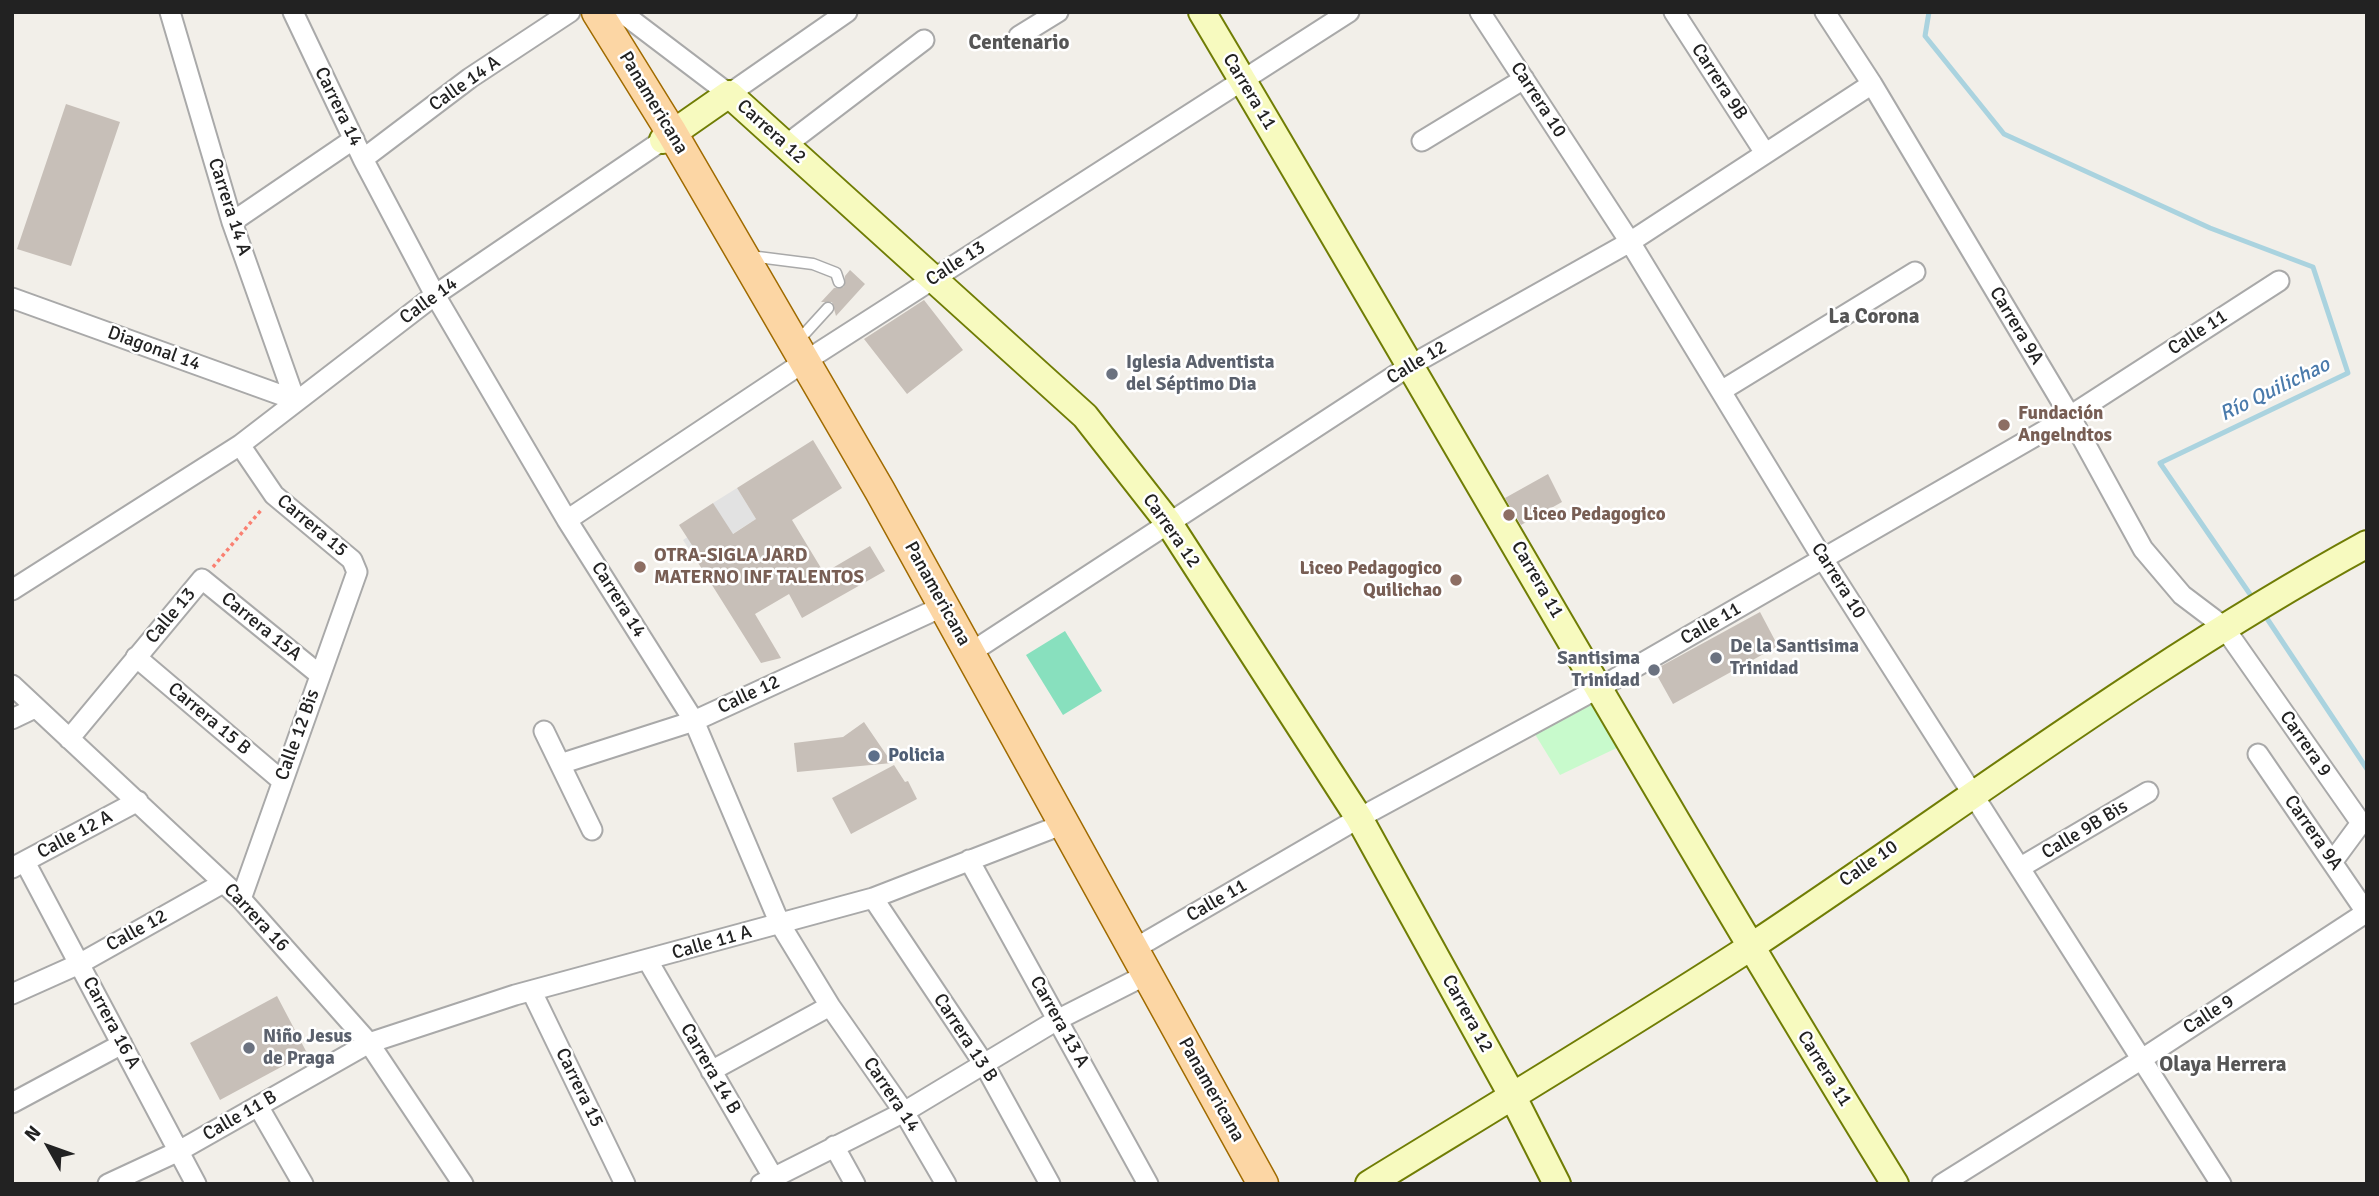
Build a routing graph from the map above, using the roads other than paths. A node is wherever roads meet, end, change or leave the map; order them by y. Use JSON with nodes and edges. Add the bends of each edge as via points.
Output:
{"nodes":[{"id":1,"x":170,"y":12,"type":"edge"},
{"id":2,"x":293,"y":12,"type":"edge"},
{"id":3,"x":570,"y":12,"type":"edge"},
{"id":4,"x":583,"y":12,"type":"edge"},
{"id":5,"x":597,"y":12,"type":"edge"},
{"id":6,"x":621,"y":12,"type":"edge"},
{"id":7,"x":847,"y":12,"type":"edge"},
{"id":8,"x":1058,"y":12,"type":"edge"},
{"id":9,"x":1202,"y":12,"type":"edge"},
{"id":10,"x":1480,"y":12,"type":"edge"},
{"id":11,"x":1674,"y":12,"type":"edge"},
{"id":12,"x":1825,"y":12,"type":"edge"},
{"id":13,"x":1345,"y":13,"type":"edge"},
{"id":14,"x":1019,"y":36,"type":"dead end"},
{"id":15,"x":924,"y":40,"type":"dead end"},
{"id":16,"x":1524,"y":79,"type":"junction"},
{"id":17,"x":1243,"y":81,"type":"junction"},
{"id":18,"x":1872,"y":84,"type":"junction"},
{"id":19,"x":729,"y":94,"type":"junction"},
{"id":20,"x":668,"y":136,"type":"junction"},
{"id":21,"x":354,"y":139,"type":"junction"},
{"id":22,"x":1422,"y":141,"type":"dead end"},
{"id":23,"x":786,"y":145,"type":"junction"},
{"id":24,"x":1765,"y":153,"type":"junction"},
{"id":25,"x":363,"y":159,"type":"junction"},
{"id":26,"x":232,"y":222,"type":"junction"},
{"id":27,"x":1630,"y":242,"type":"junction"},
{"id":28,"x":741,"y":254,"type":"junction"},
{"id":29,"x":1915,"y":272,"type":"dead end"},
{"id":30,"x":932,"y":279,"type":"junction"},
{"id":31,"x":2279,"y":281,"type":"dead end"},
{"id":32,"x":839,"y":282,"type":"dead end"},
{"id":33,"x":435,"y":295,"type":"junction"},
{"id":34,"x":12,"y":298,"type":"edge"},
{"id":35,"x":828,"y":309,"type":"dead end"},
{"id":36,"x":798,"y":358,"type":"junction"},
{"id":37,"x":1411,"y":365,"type":"junction"},
{"id":38,"x":1721,"y":391,"type":"junction"},
{"id":39,"x":295,"y":400,"type":"junction"},
{"id":40,"x":2070,"y":416,"type":"junction"},
{"id":41,"x":240,"y":445,"type":"junction"},
{"id":42,"x":567,"y":520,"type":"junction"},
{"id":43,"x":1168,"y":522,"type":"junction"},
{"id":44,"x":2367,"y":544,"type":"edge"},
{"id":45,"x":1823,"y":559,"type":"junction"},
{"id":46,"x":357,"y":572,"type":"joint"},
{"id":47,"x":202,"y":579,"type":"joint"},
{"id":48,"x":12,"y":590,"type":"edge"},
{"id":49,"x":933,"y":611,"type":"junction"},
{"id":50,"x":2230,"y":622,"type":"junction"},
{"id":51,"x":970,"y":653,"type":"junction"},
{"id":52,"x":136,"y":657,"type":"junction"},
{"id":53,"x":320,"y":675,"type":"junction"},
{"id":54,"x":12,"y":685,"type":"edge"},
{"id":55,"x":1599,"y":688,"type":"junction"},
{"id":56,"x":36,"y":708,"type":"junction"},
{"id":57,"x":12,"y":719,"type":"edge"},
{"id":58,"x":694,"y":721,"type":"junction"},
{"id":59,"x":544,"y":731,"type":"dead end"},
{"id":60,"x":69,"y":739,"type":"junction"},
{"id":61,"x":2258,"y":754,"type":"dead end"},
{"id":62,"x":560,"y":764,"type":"junction"},
{"id":63,"x":281,"y":780,"type":"junction"},
{"id":64,"x":1973,"y":792,"type":"junction"},
{"id":65,"x":2148,"y":792,"type":"dead end"},
{"id":66,"x":138,"y":801,"type":"junction"},
{"id":67,"x":1359,"y":818,"type":"junction"},
{"id":68,"x":1051,"y":829,"type":"junction"},
{"id":69,"x":592,"y":830,"type":"dead end"},
{"id":70,"x":969,"y":860,"type":"junction"},
{"id":71,"x":2333,"y":861,"type":"junction"},
{"id":72,"x":19,"y":865,"type":"edge"},
{"id":73,"x":2021,"y":867,"type":"junction"},
{"id":74,"x":223,"y":883,"type":"junction"},
{"id":75,"x":241,"y":898,"type":"junction"},
{"id":76,"x":873,"y":898,"type":"junction"},
{"id":77,"x":2366,"y":912,"type":"edge"},
{"id":78,"x":779,"y":924,"type":"junction"},
{"id":79,"x":1749,"y":947,"type":"junction"},
{"id":80,"x":1134,"y":949,"type":"junction"},
{"id":81,"x":648,"y":961,"type":"junction"},
{"id":82,"x":79,"y":964,"type":"junction"},
{"id":83,"x":1138,"y":979,"type":"junction"},
{"id":84,"x":532,"y":992,"type":"junction"},
{"id":85,"x":12,"y":994,"type":"edge"},
{"id":86,"x":830,"y":1006,"type":"junction"},
{"id":87,"x":1058,"y":1020,"type":"junction"},
{"id":88,"x":369,"y":1043,"type":"junction"},
{"id":89,"x":122,"y":1044,"type":"junction"},
{"id":90,"x":2142,"y":1059,"type":"junction"},
{"id":91,"x":984,"y":1064,"type":"junction"},
{"id":92,"x":711,"y":1071,"type":"junction"},
{"id":93,"x":1513,"y":1097,"type":"junction"},
{"id":94,"x":12,"y":1102,"type":"edge"},
{"id":95,"x":258,"y":1106,"type":"junction"},
{"id":96,"x":904,"y":1112,"type":"junction"},
{"id":97,"x":835,"y":1146,"type":"junction"},
{"id":98,"x":179,"y":1151,"type":"junction"},
{"id":99,"x":767,"y":1181,"type":"edge"},
{"id":100,"x":108,"y":1184,"type":"edge"},
{"id":101,"x":196,"y":1184,"type":"edge"},
{"id":102,"x":303,"y":1184,"type":"edge"},
{"id":103,"x":463,"y":1184,"type":"edge"},
{"id":104,"x":625,"y":1184,"type":"edge"},
{"id":105,"x":855,"y":1184,"type":"edge"},
{"id":106,"x":946,"y":1184,"type":"edge"},
{"id":107,"x":1050,"y":1184,"type":"edge"},
{"id":108,"x":1148,"y":1184,"type":"edge"},
{"id":109,"x":1248,"y":1184,"type":"edge"},
{"id":110,"x":1263,"y":1184,"type":"edge"},
{"id":111,"x":1369,"y":1184,"type":"edge"},
{"id":112,"x":1557,"y":1184,"type":"edge"},
{"id":113,"x":1895,"y":1184,"type":"edge"},
{"id":114,"x":1942,"y":1184,"type":"edge"},
{"id":115,"x":2221,"y":1184,"type":"edge"}],
"edges":[{"from":1,"to":26,"type":"street","name":"Carrera 14 A"},
{"from":2,"to":21,"type":"street","name":"Carrera 14"},
{"from":3,"to":25,"type":"street","name":"Calle 14 A","via":[[470,78]]},
{"from":4,"to":20,"type":"main road","name":"Panamericana"},
{"from":5,"to":20,"type":"main road","name":"Panamericana"},
{"from":6,"to":19,"type":"street","name":"Carrera 12"},
{"from":7,"to":19,"type":"street","name":"Calle 14"},
{"from":8,"to":14,"type":"street"},
{"from":9,"to":17,"type":"street","name":"Carrera 11"},
{"from":10,"to":16,"type":"street","name":"Carrera 10"},
{"from":11,"to":24,"type":"street","name":"Carrera 9B"},
{"from":12,"to":18,"type":"street","name":"Carrera 9A"},
{"from":13,"to":17,"type":"street","name":"Calle 13"},
{"from":15,"to":23,"type":"street"},
{"from":16,"to":22,"type":"street"},
{"from":16,"to":27,"type":"street","name":"Carrera 10"},
{"from":17,"to":30,"type":"street","name":"Calle 13"},
{"from":17,"to":37,"type":"street","name":"Carrera 11"},
{"from":18,"to":24,"type":"street","name":"Calle 12"},
{"from":18,"to":40,"type":"street","name":"Carrera 9A"},
{"from":19,"to":20,"type":"street","name":"Calle 14"},
{"from":19,"to":23,"type":"street","name":"Carrera 12"},
{"from":20,"to":28,"type":"main road","name":"Panamericana"},
{"from":20,"to":33,"type":"street","name":"Calle 14"},
{"from":20,"to":36,"type":"main road","name":"Panamericana"},
{"from":21,"to":25,"type":"street","name":"Carrera 14"},
{"from":21,"to":26,"type":"street"},
{"from":23,"to":30,"type":"street","name":"Carrera 12"},
{"from":24,"to":27,"type":"street","name":"Calle 12"},
{"from":25,"to":33,"type":"street","name":"Carrera 14"},
{"from":26,"to":39,"type":"street","name":"Carrera 14 A"},
{"from":27,"to":37,"type":"street","name":"Calle 12"},
{"from":27,"to":38,"type":"street","name":"Carrera 10"},
{"from":28,"to":32,"type":"lane","via":[[813,264],[836,273]]},
{"from":28,"to":36,"type":"main road","name":"Panamericana"},
{"from":29,"to":38,"type":"street"},
{"from":30,"to":36,"type":"street","name":"Calle 13"},
{"from":30,"to":43,"type":"street","name":"Carrera 12","via":[[1085,416]]},
{"from":31,"to":40,"type":"street","name":"Calle 11"},
{"from":33,"to":39,"type":"street","name":"Calle 14"},
{"from":33,"to":42,"type":"street","name":"Carrera 14"},
{"from":34,"to":39,"type":"street","name":"Diagonal 14"},
{"from":35,"to":36,"type":"lane"},
{"from":36,"to":42,"type":"street","name":"Calle 13"},
{"from":36,"to":49,"type":"main road","name":"Panamericana"},
{"from":36,"to":51,"type":"main road","name":"Panamericana"},
{"from":37,"to":43,"type":"street","name":"Calle 12"},
{"from":37,"to":55,"type":"street","name":"Carrera 11"},
{"from":38,"to":45,"type":"street","name":"Carrera 10"},
{"from":39,"to":41,"type":"street","name":"Calle 14"},
{"from":40,"to":45,"type":"street","name":"Calle 11"},
{"from":40,"to":50,"type":"street","name":"Carrera 9A","via":[[2143,549],[2182,595]]},
{"from":41,"to":46,"type":"street","name":"Carrera 15","via":[[274,495],[352,560]]},
{"from":41,"to":48,"type":"street","name":"Calle 14"},
{"from":42,"to":58,"type":"street","name":"Carrera 14"},
{"from":43,"to":51,"type":"street","name":"Calle 12"},
{"from":43,"to":67,"type":"street","name":"Carrera 12"},
{"from":44,"to":50,"type":"street","name":"Calle 10"},
{"from":45,"to":55,"type":"street","name":"Calle 11"},
{"from":45,"to":64,"type":"street","name":"Carrera 10"},
{"from":46,"to":53,"type":"street","name":"Calle 12 Bis"},
{"from":47,"to":52,"type":"street","name":"Calle 13"},
{"from":47,"to":53,"type":"street","name":"Carrera 15A"},
{"from":49,"to":58,"type":"street","name":"Calle 12"},
{"from":49,"to":68,"type":"main road","name":"Panamericana"},
{"from":50,"to":64,"type":"street","name":"Calle 10"},
{"from":50,"to":71,"type":"street","name":"Carrera 9","via":[[2361,823]]},
{"from":51,"to":80,"type":"main road","name":"Panamericana"},
{"from":52,"to":60,"type":"street","name":"Calle 13"},
{"from":52,"to":63,"type":"street","name":"Carrera 15 B"},
{"from":53,"to":63,"type":"street","name":"Calle 12 Bis"},
{"from":54,"to":56,"type":"street","name":"Carrera 16"},
{"from":55,"to":67,"type":"street","name":"Calle 11"},
{"from":55,"to":79,"type":"street","name":"Carrera 11"},
{"from":56,"to":57,"type":"street"},
{"from":56,"to":60,"type":"street","name":"Carrera 16"},
{"from":58,"to":62,"type":"street","name":"Calle 12"},
{"from":58,"to":78,"type":"street","name":"Carrera 14"},
{"from":59,"to":62,"type":"street"},
{"from":60,"to":66,"type":"street","name":"Carrera 16"},
{"from":61,"to":71,"type":"street","name":"Carrera 9A"},
{"from":62,"to":69,"type":"street"},
{"from":63,"to":75,"type":"street","name":"Calle 12 Bis"},
{"from":64,"to":73,"type":"street","name":"Carrera 10"},
{"from":64,"to":79,"type":"street","name":"Calle 10"},
{"from":65,"to":73,"type":"street","name":"Calle 9B Bis"},
{"from":66,"to":72,"type":"street","name":"Calle 12 A"},
{"from":66,"to":74,"type":"street","name":"Carrera 16"},
{"from":67,"to":80,"type":"street","name":"Calle 11"},
{"from":67,"to":93,"type":"street","name":"Carrera 12"},
{"from":68,"to":70,"type":"street","name":"Calle 11 A"},
{"from":68,"to":83,"type":"main road","name":"Panamericana"},
{"from":70,"to":76,"type":"street","name":"Calle 11 A"},
{"from":70,"to":87,"type":"street","name":"Carrera 13 A"},
{"from":71,"to":77,"type":"street","name":"Carrera 9A"},
{"from":72,"to":82,"type":"street","name":"Carrera 16 A"},
{"from":73,"to":90,"type":"street","name":"Carrera 10"},
{"from":74,"to":75,"type":"street","name":"Carrera 16"},
{"from":74,"to":82,"type":"street","name":"Calle 12"},
{"from":75,"to":88,"type":"street","name":"Carrera 16"},
{"from":76,"to":78,"type":"street","name":"Calle 11 A"},
{"from":76,"to":91,"type":"street","name":"Carrera 13 B"},
{"from":77,"to":90,"type":"street","name":"Calle 9"},
{"from":78,"to":81,"type":"street","name":"Calle 11 A"},
{"from":78,"to":86,"type":"street","name":"Carrera 14"},
{"from":79,"to":93,"type":"street","name":"Calle 10"},
{"from":79,"to":113,"type":"street","name":"Carrera 11"},
{"from":80,"to":110,"type":"main road","name":"Panamericana"},
{"from":81,"to":84,"type":"street","name":"Calle 11 A"},
{"from":81,"to":92,"type":"street","name":"Carrera 14 B"},
{"from":82,"to":85,"type":"street","name":"Calle 12"},
{"from":82,"to":89,"type":"street","name":"Carrera 16 A"},
{"from":83,"to":87,"type":"street"},
{"from":83,"to":109,"type":"main road","name":"Panamericana"},
{"from":84,"to":88,"type":"street","name":"Calle 11 A"},
{"from":84,"to":104,"type":"street","name":"Carrera 15"},
{"from":86,"to":92,"type":"street"},
{"from":86,"to":96,"type":"street","name":"Carrera 14"},
{"from":87,"to":91,"type":"street"},
{"from":87,"to":108,"type":"street","name":"Carrera 13 A"},
{"from":88,"to":95,"type":"street","name":"Calle 11 B"},
{"from":88,"to":103,"type":"street","name":"Carrera 16"},
{"from":89,"to":94,"type":"street"},
{"from":89,"to":98,"type":"street","name":"Carrera 16 A"},
{"from":90,"to":114,"type":"street","name":"Calle 9"},
{"from":90,"to":115,"type":"street","name":"Carrera 10"},
{"from":91,"to":96,"type":"street"},
{"from":91,"to":107,"type":"street","name":"Carrera 13 B"},
{"from":92,"to":99,"type":"street","name":"Carrera 14 B"},
{"from":93,"to":111,"type":"street","name":"Calle 10"},
{"from":93,"to":112,"type":"street","name":"Carrera 12"},
{"from":95,"to":98,"type":"street","name":"Calle 11 B"},
{"from":95,"to":102,"type":"street"},
{"from":96,"to":97,"type":"street"},
{"from":96,"to":106,"type":"street","name":"Carrera 14"},
{"from":97,"to":99,"type":"street"},
{"from":97,"to":105,"type":"street"},
{"from":98,"to":100,"type":"street","name":"Calle 11 B"},
{"from":98,"to":101,"type":"street","name":"Carrera 16 A"}]}
